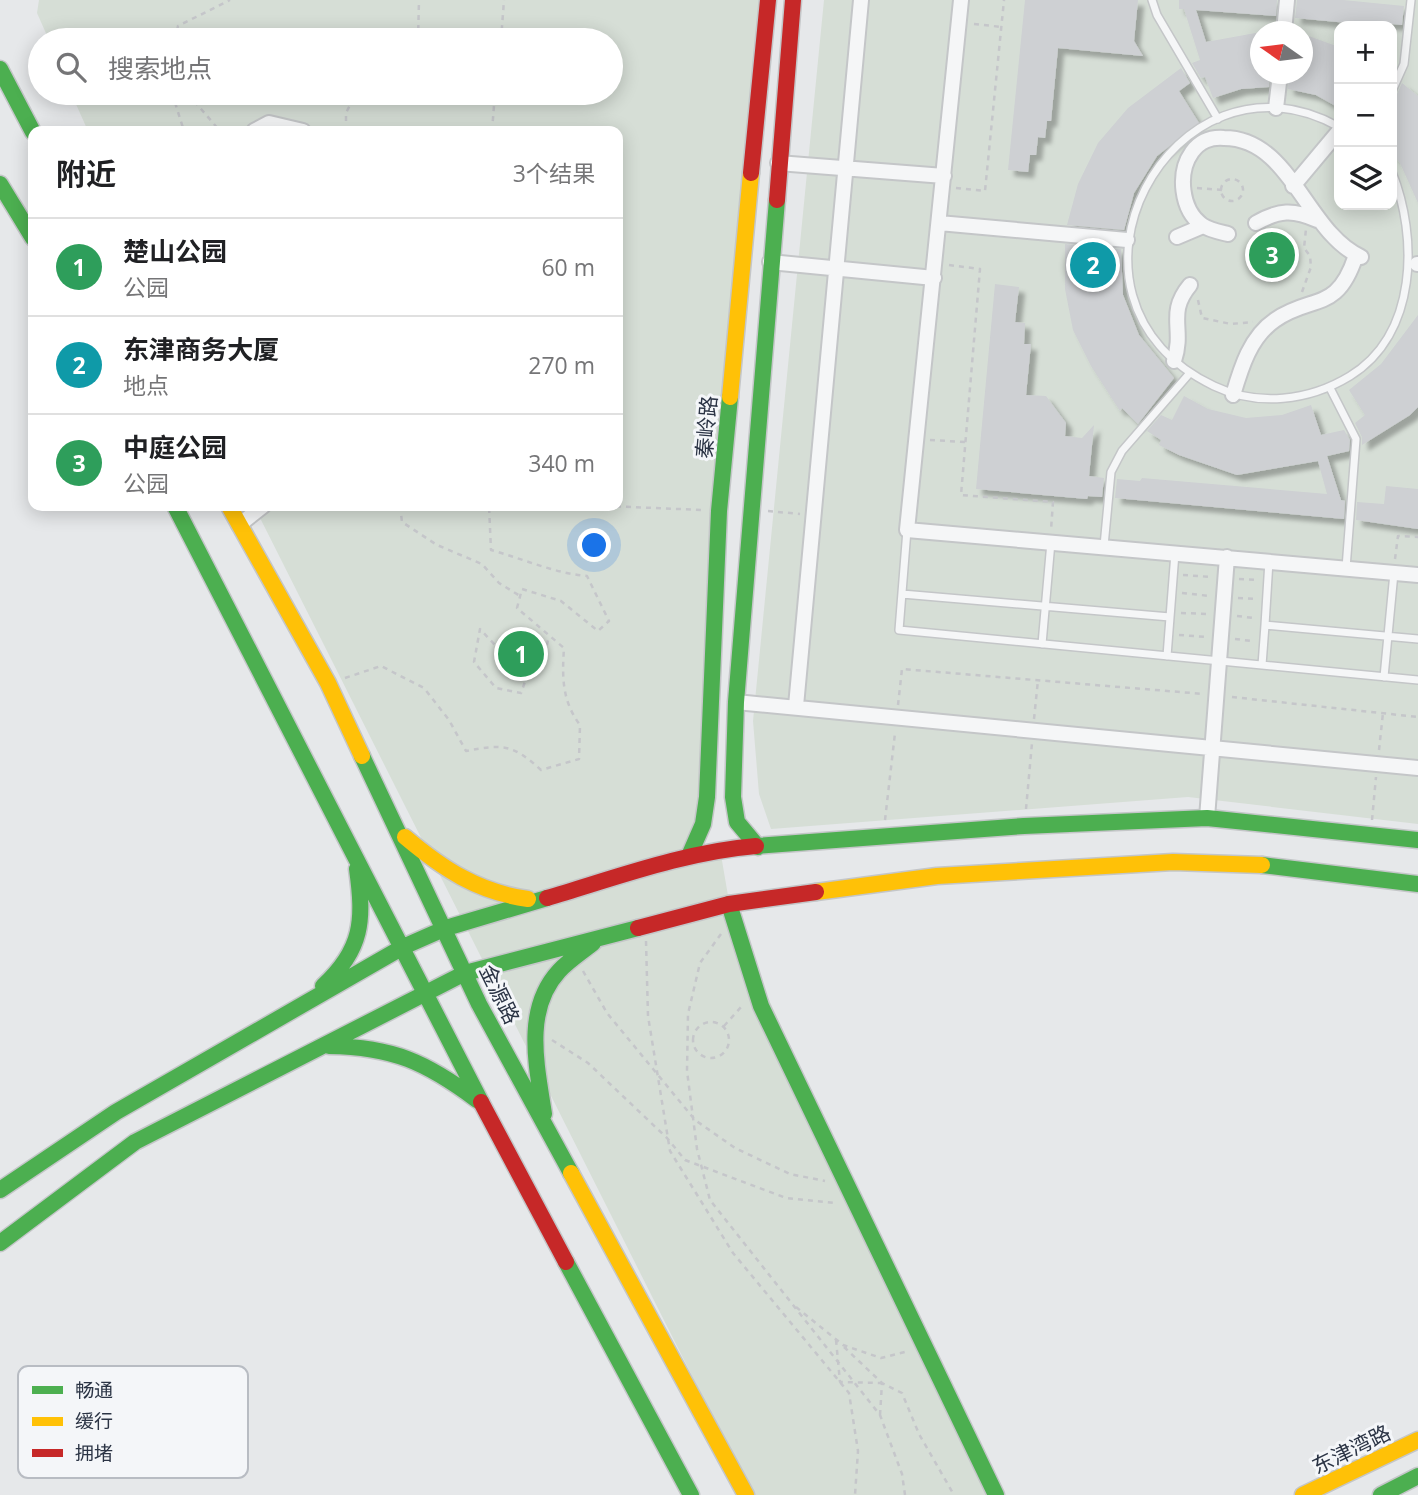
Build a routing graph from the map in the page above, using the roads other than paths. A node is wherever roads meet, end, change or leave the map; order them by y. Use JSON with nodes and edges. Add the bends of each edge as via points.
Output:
{"nodes":[{"id":1,"x":768,"y":0,"type":"edge"},
{"id":2,"x":793,"y":0,"type":"edge"},
{"id":3,"x":861,"y":0,"type":"edge"},
{"id":4,"x":961,"y":0,"type":"edge"},
{"id":5,"x":1152,"y":0,"type":"edge"},
{"id":6,"x":1287,"y":0,"type":"edge"},
{"id":7,"x":1410,"y":0,"type":"edge"},
{"id":8,"x":1285,"y":21,"type":"edge"},
{"id":9,"x":0,"y":69,"type":"edge"},
{"id":10,"x":1279,"y":84,"type":"edge"},
{"id":11,"x":1395,"y":84,"type":"edge"},
{"id":12,"x":1276,"y":108,"type":"junction"},
{"id":13,"x":1217,"y":119,"type":"junction"},
{"id":14,"x":1334,"y":125,"type":"edge"},
{"id":15,"x":30,"y":126,"type":"edge"},
{"id":16,"x":263,"y":126,"type":"edge"},
{"id":17,"x":282,"y":126,"type":"edge"},
{"id":18,"x":1334,"y":135,"type":"edge"},
{"id":19,"x":778,"y":163,"type":"junction"},
{"id":20,"x":847,"y":168,"type":"junction"},
{"id":21,"x":943,"y":182,"type":"junction"},
{"id":22,"x":1397,"y":183,"type":"edge"},
{"id":23,"x":0,"y":184,"type":"edge"},
{"id":24,"x":1293,"y":186,"type":"junction"},
{"id":25,"x":1314,"y":219,"type":"junction"},
{"id":26,"x":939,"y":223,"type":"junction"},
{"id":27,"x":1256,"y":223,"type":"dead end"},
{"id":28,"x":1203,"y":226,"type":"junction"},
{"id":29,"x":28,"y":230,"type":"edge"},
{"id":30,"x":1228,"y":234,"type":"dead end"},
{"id":31,"x":1177,"y":237,"type":"dead end"},
{"id":32,"x":1127,"y":240,"type":"junction"},
{"id":33,"x":770,"y":262,"type":"junction"},
{"id":34,"x":1418,"y":264,"type":"edge"},
{"id":35,"x":836,"y":270,"type":"junction"},
{"id":36,"x":935,"y":271,"type":"junction"},
{"id":37,"x":1195,"y":289,"type":"road end"},
{"id":38,"x":1174,"y":361,"type":"junction"},
{"id":39,"x":1189,"y":374,"type":"junction"},
{"id":40,"x":1330,"y":388,"type":"junction"},
{"id":41,"x":1233,"y":395,"type":"junction"},
{"id":42,"x":178,"y":511,"type":"edge"},
{"id":43,"x":232,"y":511,"type":"edge"},
{"id":44,"x":257,"y":511,"type":"edge"},
{"id":45,"x":239,"y":525,"type":"junction"},
{"id":46,"x":907,"y":530,"type":"junction"},
{"id":47,"x":1051,"y":542,"type":"junction"},
{"id":48,"x":1104,"y":546,"type":"junction"},
{"id":49,"x":1175,"y":553,"type":"junction"},
{"id":50,"x":1227,"y":558,"type":"junction"},
{"id":51,"x":1269,"y":561,"type":"junction"},
{"id":52,"x":1346,"y":568,"type":"junction"},
{"id":53,"x":1394,"y":573,"type":"junction"},
{"id":54,"x":1418,"y":575,"type":"edge"},
{"id":55,"x":902,"y":594,"type":"junction"},
{"id":56,"x":1045,"y":607,"type":"junction"},
{"id":57,"x":1170,"y":617,"type":"junction"},
{"id":58,"x":1265,"y":625,"type":"junction"},
{"id":59,"x":1388,"y":636,"type":"junction"},
{"id":60,"x":1418,"y":639,"type":"edge"},
{"id":61,"x":1042,"y":644,"type":"junction"},
{"id":62,"x":1167,"y":656,"type":"junction"},
{"id":63,"x":1219,"y":662,"type":"junction"},
{"id":64,"x":1262,"y":665,"type":"junction"},
{"id":65,"x":1384,"y":677,"type":"junction"},
{"id":66,"x":1418,"y":680,"type":"edge"},
{"id":67,"x":736,"y":702,"type":"junction"},
{"id":68,"x":796,"y":706,"type":"junction"},
{"id":69,"x":1212,"y":749,"type":"junction"},
{"id":70,"x":1418,"y":768,"type":"edge"},
{"id":71,"x":1207,"y":818,"type":"junction"},
{"id":72,"x":400,"y":833,"type":"junction"},
{"id":73,"x":1418,"y":840,"type":"edge"},
{"id":74,"x":758,"y":847,"type":"junction"},
{"id":75,"x":355,"y":854,"type":"junction"},
{"id":76,"x":689,"y":856,"type":"junction"},
{"id":77,"x":1418,"y":884,"type":"edge"},
{"id":78,"x":540,"y":900,"type":"junction"},
{"id":79,"x":730,"y":912,"type":"junction"},
{"id":80,"x":446,"y":928,"type":"junction"},
{"id":81,"x":599,"y":939,"type":"junction"},
{"id":82,"x":403,"y":947,"type":"junction"},
{"id":83,"x":465,"y":973,"type":"junction"},
{"id":84,"x":424,"y":996,"type":"junction"},
{"id":85,"x":292,"y":1010,"type":"junction"},
{"id":86,"x":324,"y":1046,"type":"junction"},
{"id":87,"x":481,"y":1104,"type":"junction"},
{"id":88,"x":545,"y":1126,"type":"junction"},
{"id":89,"x":0,"y":1191,"type":"edge"},
{"id":90,"x":0,"y":1243,"type":"edge"},
{"id":91,"x":1418,"y":1440,"type":"edge"},
{"id":92,"x":1418,"y":1476,"type":"edge"},
{"id":93,"x":691,"y":1495,"type":"edge"},
{"id":94,"x":746,"y":1495,"type":"edge"},
{"id":95,"x":996,"y":1495,"type":"edge"},
{"id":96,"x":1303,"y":1495,"type":"edge"},
{"id":97,"x":1381,"y":1495,"type":"edge"}],
"edges":[{"from":1,"to":76,"type":"main road","name":"秦岭路","via":[[719,511],[707,797],[703,824]]},
{"from":2,"to":19,"type":"main road"},
{"from":3,"to":20,"type":"street"},
{"from":4,"to":21,"type":"street"},
{"from":5,"to":13,"type":"lane"},
{"from":6,"to":8,"type":"street"},
{"from":7,"to":11,"type":"lane","via":[[1404,64]]},
{"from":9,"to":15,"type":"main road"},
{"from":10,"to":12,"type":"street"},
{"from":12,"to":13,"type":"lane","via":[[1246,110]]},
{"from":12,"to":14,"type":"lane","via":[[1322,117]]},
{"from":13,"to":32,"type":"lane","via":[[1183,139],[1156,167],[1137,202]]},
{"from":16,"to":17,"type":"street"},
{"from":18,"to":24,"type":"street"},
{"from":19,"to":20,"type":"street"},
{"from":19,"to":33,"type":"main road"},
{"from":20,"to":21,"type":"street"},
{"from":20,"to":35,"type":"street"},
{"from":21,"to":26,"type":"street"},
{"from":22,"to":34,"type":"lane","via":[[1413,217]]},
{"from":23,"to":29,"type":"main road"},
{"from":24,"to":25,"type":"street"},
{"from":24,"to":28,"type":"street","via":[[1255,144],[1238,138],[1198,144],[1187,159],[1183,186],[1189,210]]},
{"from":25,"to":27,"type":"street","via":[[1297,211],[1282,211]]},
{"from":25,"to":41,"type":"street","via":[[1346,251],[1358,256],[1328,299],[1274,320],[1246,354]]},
{"from":26,"to":32,"type":"street"},
{"from":26,"to":36,"type":"street"},
{"from":28,"to":30,"type":"street"},
{"from":28,"to":31,"type":"street"},
{"from":32,"to":38,"type":"lane","via":[[1129,279],[1140,315],[1160,348]]},
{"from":33,"to":35,"type":"street"},
{"from":33,"to":67,"type":"main road"},
{"from":34,"to":40,"type":"lane","via":[[1409,303],[1391,338],[1364,367]]},
{"from":35,"to":36,"type":"street"},
{"from":35,"to":68,"type":"street"},
{"from":36,"to":46,"type":"street"},
{"from":37,"to":38,"type":"street","via":[[1179,299],[1180,343]]},
{"from":38,"to":39,"type":"lane"},
{"from":39,"to":41,"type":"lane"},
{"from":39,"to":48,"type":"lane","via":[[1122,451],[1111,472]]},
{"from":40,"to":41,"type":"lane","via":[[1282,400]]},
{"from":40,"to":52,"type":"lane","via":[[1356,439]]},
{"from":42,"to":75,"type":"main road"},
{"from":43,"to":45,"type":"main road","name":"金源路"},
{"from":44,"to":45,"type":"street"},
{"from":45,"to":72,"type":"main road","name":"金源路","via":[[328,683]]},
{"from":46,"to":47,"type":"street"},
{"from":46,"to":55,"type":"lane"},
{"from":47,"to":48,"type":"street"},
{"from":47,"to":56,"type":"lane"},
{"from":48,"to":49,"type":"street"},
{"from":49,"to":50,"type":"street"},
{"from":49,"to":57,"type":"lane"},
{"from":50,"to":51,"type":"street"},
{"from":50,"to":63,"type":"street"},
{"from":51,"to":52,"type":"street"},
{"from":51,"to":58,"type":"lane"},
{"from":52,"to":53,"type":"street"},
{"from":53,"to":54,"type":"street"},
{"from":53,"to":59,"type":"lane"},
{"from":55,"to":56,"type":"lane"},
{"from":55,"to":61,"type":"lane","via":[[900,630]]},
{"from":56,"to":57,"type":"lane"},
{"from":56,"to":61,"type":"lane"},
{"from":57,"to":62,"type":"lane"},
{"from":58,"to":59,"type":"lane"},
{"from":58,"to":64,"type":"lane"},
{"from":59,"to":60,"type":"lane"},
{"from":59,"to":65,"type":"lane"},
{"from":61,"to":62,"type":"lane"},
{"from":62,"to":63,"type":"lane"},
{"from":63,"to":64,"type":"lane"},
{"from":63,"to":69,"type":"street"},
{"from":64,"to":65,"type":"lane"},
{"from":65,"to":66,"type":"lane"},
{"from":67,"to":68,"type":"street"},
{"from":67,"to":74,"type":"main road","via":[[733,797],[737,822]]},
{"from":68,"to":69,"type":"street"},
{"from":69,"to":70,"type":"street"},
{"from":69,"to":71,"type":"street"},
{"from":71,"to":73,"type":"main road"},
{"from":71,"to":74,"type":"main road","via":[[1024,826]]},
{"from":72,"to":78,"type":"main road","via":[[453,877],[501,897]]},
{"from":72,"to":80,"type":"main road","name":"金源路"},
{"from":74,"to":76,"type":"main road"},
{"from":75,"to":82,"type":"main road"},
{"from":75,"to":85,"type":"main road","via":[[363,912],[356,949],[331,979]]},
{"from":76,"to":78,"type":"main road"},
{"from":77,"to":79,"type":"main road","via":[[1238,862],[1173,862],[937,877]]},
{"from":78,"to":80,"type":"main road"},
{"from":79,"to":81,"type":"main road"},
{"from":79,"to":95,"type":"main road","via":[[761,1006]]},
{"from":80,"to":82,"type":"main road"},
{"from":80,"to":83,"type":"main road","name":"金源路"},
{"from":81,"to":83,"type":"main road"},
{"from":81,"to":88,"type":"main road","via":[[557,972],[542,998],[534,1042]]},
{"from":82,"to":84,"type":"main road"},
{"from":82,"to":85,"type":"main road"},
{"from":83,"to":84,"type":"main road"},
{"from":83,"to":88,"type":"main road","name":"金源路"},
{"from":84,"to":86,"type":"main road"},
{"from":84,"to":87,"type":"main road"},
{"from":85,"to":89,"type":"main road","via":[[116,1112]]},
{"from":86,"to":87,"type":"main road","via":[[394,1051],[423,1063]]},
{"from":86,"to":90,"type":"main road","via":[[135,1142]]},
{"from":87,"to":93,"type":"main road"},
{"from":88,"to":94,"type":"main road","name":"金源路"},
{"from":91,"to":96,"type":"main road","name":"东津湾路"},
{"from":92,"to":97,"type":"main road"}]}
